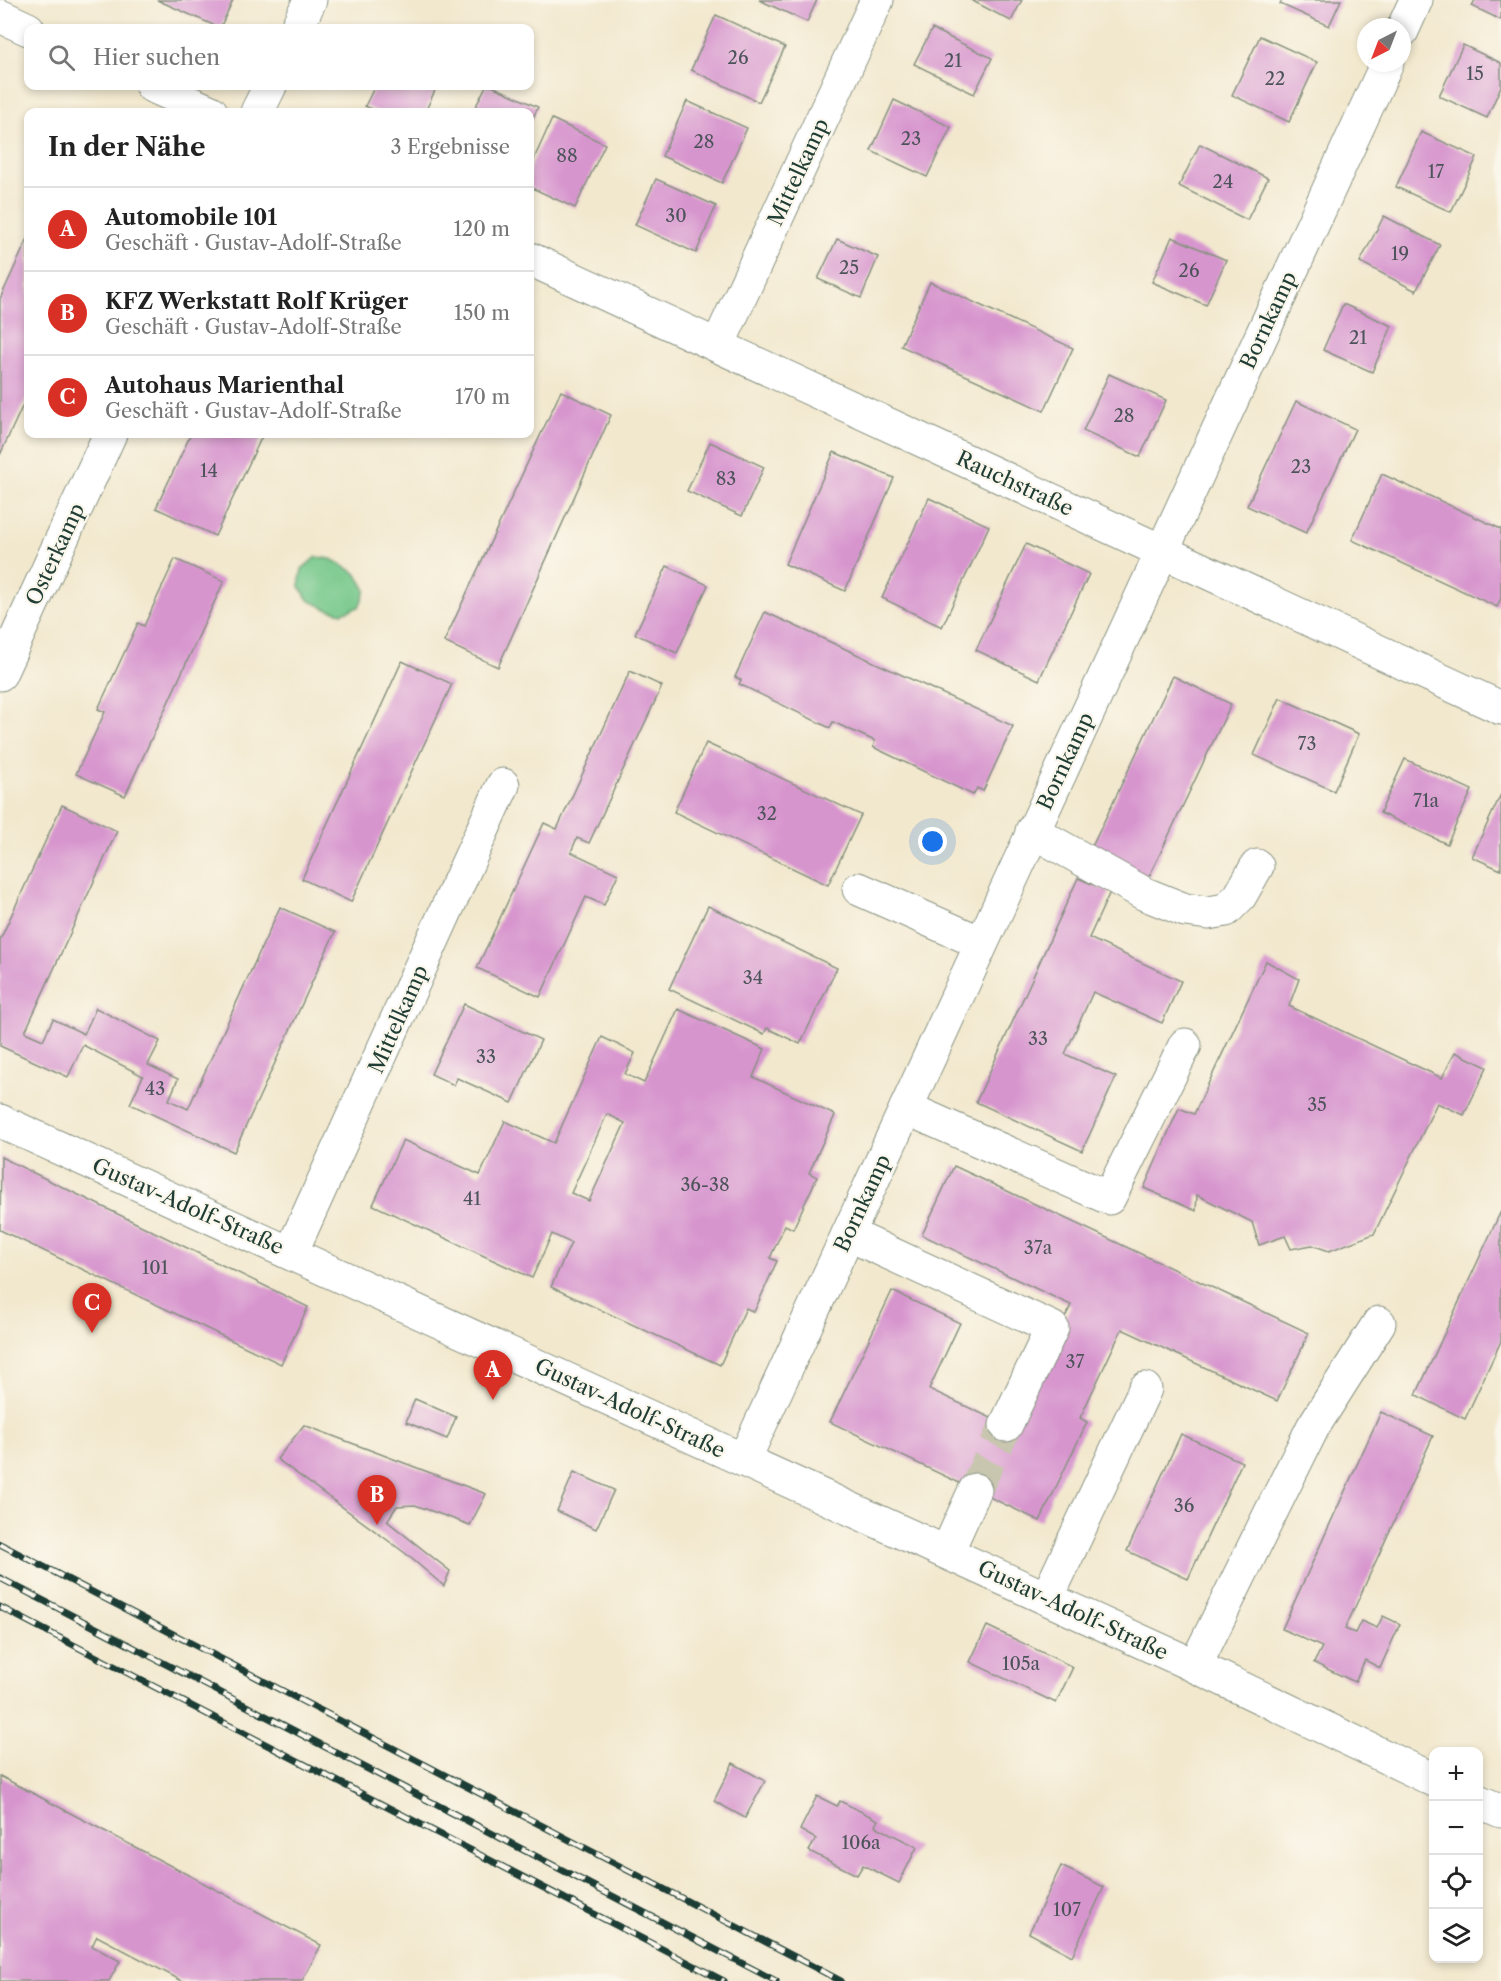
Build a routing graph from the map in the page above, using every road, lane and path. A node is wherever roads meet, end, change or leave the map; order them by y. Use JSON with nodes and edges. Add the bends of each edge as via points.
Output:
{"nodes":[{"id":1,"x":310,"y":0,"type":"edge"},
{"id":2,"x":877,"y":0,"type":"edge"},
{"id":3,"x":1416,"y":0,"type":"edge"},
{"id":4,"x":0,"y":16,"type":"edge"},
{"id":5,"x":1408,"y":18,"type":"edge"},
{"id":6,"x":299,"y":24,"type":"edge"},
{"id":7,"x":24,"y":27,"type":"edge"},
{"id":8,"x":1383,"y":72,"type":"edge"},
{"id":9,"x":161,"y":90,"type":"edge"},
{"id":10,"x":268,"y":90,"type":"edge"},
{"id":11,"x":202,"y":108,"type":"edge"},
{"id":12,"x":259,"y":108,"type":"edge"},
{"id":13,"x":534,"y":261,"type":"edge"},
{"id":14,"x":718,"y":345,"type":"junction"},
{"id":15,"x":108,"y":438,"type":"edge"},
{"id":16,"x":1161,"y":551,"type":"junction"},
{"id":17,"x":0,"y":674,"type":"edge"},
{"id":18,"x":1501,"y":708,"type":"edge"},
{"id":19,"x":503,"y":785,"type":"dead end"},
{"id":20,"x":1032,"y":831,"type":"junction"},
{"id":21,"x":1257,"y":866,"type":"dead end"},
{"id":22,"x":859,"y":889,"type":"dead end"},
{"id":23,"x":981,"y":943,"type":"junction"},
{"id":24,"x":1185,"y":1045,"type":"dead end"},
{"id":25,"x":906,"y":1108,"type":"junction"},
{"id":26,"x":0,"y":1121,"type":"edge"},
{"id":27,"x":848,"y":1234,"type":"junction"},
{"id":28,"x":291,"y":1253,"type":"junction"},
{"id":29,"x":1379,"y":1323,"type":"dead end"},
{"id":30,"x":1145,"y":1389,"type":"dead end"},
{"id":31,"x":1006,"y":1425,"type":"tunnel mouth"},
{"id":32,"x":744,"y":1460,"type":"junction"},
{"id":33,"x":975,"y":1490,"type":"tunnel mouth"},
{"id":34,"x":947,"y":1552,"type":"junction"},
{"id":35,"x":1047,"y":1598,"type":"junction"},
{"id":36,"x":1195,"y":1666,"type":"junction"},
{"id":37,"x":1429,"y":1778,"type":"edge"},
{"id":38,"x":1483,"y":1803,"type":"edge"},
{"id":39,"x":1501,"y":1811,"type":"edge"}],
"edges":[{"from":1,"to":6,"type":"street"},
{"from":2,"to":14,"type":"street","name":"Mittelkamp"},
{"from":3,"to":5,"type":"street"},
{"from":4,"to":7,"type":"street"},
{"from":8,"to":16,"type":"street","name":"Bornkamp"},
{"from":9,"to":11,"type":"street"},
{"from":10,"to":12,"type":"street"},
{"from":13,"to":14,"type":"street","name":"Rauchstraße"},
{"from":14,"to":16,"type":"street","name":"Rauchstraße"},
{"from":15,"to":17,"type":"street","name":"Osterkamp"},
{"from":16,"to":18,"type":"street","name":"Rauchstraße"},
{"from":16,"to":20,"type":"street","name":"Bornkamp"},
{"from":19,"to":28,"type":"street","name":"Mittelkamp"},
{"from":20,"to":21,"type":"street","via":[[1145,894],[1185,910],[1208,914],[1226,910],[1240,896]]},
{"from":20,"to":23,"type":"street","name":"Bornkamp"},
{"from":22,"to":23,"type":"street"},
{"from":23,"to":25,"type":"street","name":"Bornkamp"},
{"from":24,"to":25,"type":"street","via":[[1109,1198]]},
{"from":25,"to":27,"type":"street","name":"Bornkamp"},
{"from":26,"to":28,"type":"street","name":"Gustav-Adolf-Straße"},
{"from":27,"to":31,"type":"street","via":[[1052,1328]]},
{"from":27,"to":32,"type":"street","name":"Bornkamp"},
{"from":28,"to":32,"type":"street","name":"Gustav-Adolf-Straße"},
{"from":29,"to":36,"type":"street","name":"Gustav-Adolf-Straße","via":[[1312,1427]]},
{"from":30,"to":35,"type":"street"},
{"from":32,"to":34,"type":"street","name":"Gustav-Adolf-Straße"},
{"from":33,"to":34,"type":"street"},
{"from":34,"to":35,"type":"street","name":"Gustav-Adolf-Straße"},
{"from":35,"to":36,"type":"street","name":"Gustav-Adolf-Straße"},
{"from":36,"to":37,"type":"street","name":"Gustav-Adolf-Straße"},
{"from":38,"to":39,"type":"street"}]}
